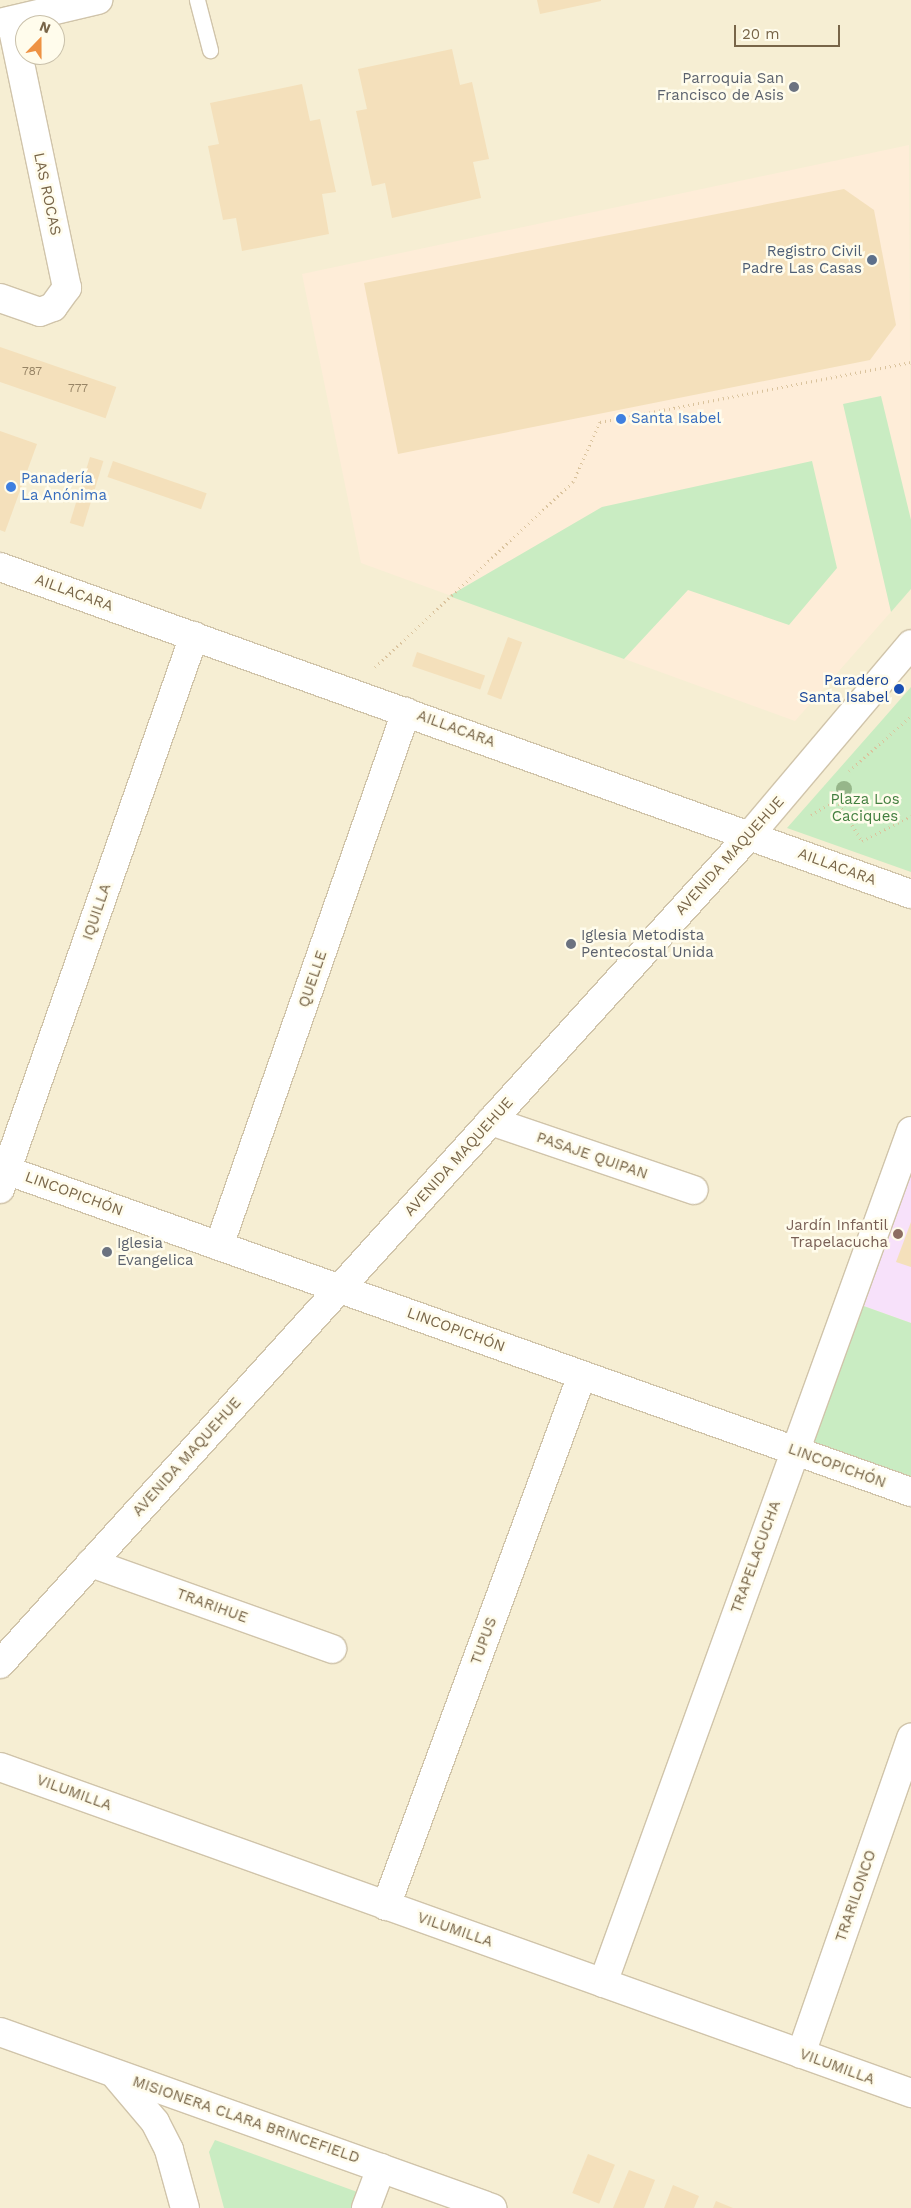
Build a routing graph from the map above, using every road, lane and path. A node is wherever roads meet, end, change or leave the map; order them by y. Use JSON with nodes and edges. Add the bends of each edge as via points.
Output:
{"nodes":[{"id":1,"x":98,"y":0,"type":"edge"},
{"id":2,"x":198,"y":0,"type":"edge"},
{"id":3,"x":5,"y":22,"type":"edge"},
{"id":4,"x":210,"y":50,"type":"dead end"},
{"id":5,"x":0,"y":298,"type":"edge"},
{"id":6,"x":911,"y":362,"type":"edge"},
{"id":7,"x":0,"y":566,"type":"edge"},
{"id":8,"x":194,"y":636,"type":"junction"},
{"id":9,"x":911,"y":644,"type":"edge"},
{"id":10,"x":349,"y":692,"type":"junction"},
{"id":11,"x":406,"y":712,"type":"junction"},
{"id":12,"x":911,"y":716,"type":"edge"},
{"id":13,"x":845,"y":775,"type":"dead end"},
{"id":14,"x":837,"y":782,"type":"dead end"},
{"id":15,"x":911,"y":816,"type":"edge"},
{"id":16,"x":749,"y":836,"type":"junction"},
{"id":17,"x":911,"y":894,"type":"edge"},
{"id":18,"x":491,"y":1121,"type":"junction"},
{"id":19,"x":911,"y":1131,"type":"edge"},
{"id":20,"x":2,"y":1176,"type":"edge"},
{"id":21,"x":694,"y":1190,"type":"dead end"},
{"id":22,"x":219,"y":1246,"type":"junction"},
{"id":23,"x":338,"y":1290,"type":"junction"},
{"id":24,"x":582,"y":1375,"type":"junction"},
{"id":25,"x":794,"y":1450,"type":"junction"},
{"id":26,"x":911,"y":1492,"type":"edge"},
{"id":27,"x":91,"y":1563,"type":"junction"},
{"id":28,"x":332,"y":1649,"type":"dead end"},
{"id":29,"x":0,"y":1664,"type":"edge"},
{"id":30,"x":911,"y":1738,"type":"edge"},
{"id":31,"x":0,"y":1767,"type":"edge"},
{"id":32,"x":386,"y":1906,"type":"junction"},
{"id":33,"x":603,"y":1983,"type":"junction"},
{"id":34,"x":0,"y":2032,"type":"edge"},
{"id":35,"x":801,"y":2054,"type":"junction"},
{"id":36,"x":114,"y":2074,"type":"junction"},
{"id":37,"x":911,"y":2093,"type":"edge"},
{"id":38,"x":381,"y":2168,"type":"junction"},
{"id":39,"x":185,"y":2208,"type":"edge"},
{"id":40,"x":366,"y":2208,"type":"edge"},
{"id":41,"x":492,"y":2208,"type":"edge"}],
"edges":[{"from":1,"to":3,"type":"street"},
{"from":2,"to":4,"type":"lane"},
{"from":3,"to":5,"type":"street","name":"LAS ROCAS","via":[[67,288],[53,307],[40,312]]},
{"from":6,"to":10,"type":"path","via":[[600,422],[572,482]]},
{"from":7,"to":8,"type":"street","name":"AILLACARA"},
{"from":8,"to":10,"type":"street","name":"AILLACARA"},
{"from":8,"to":20,"type":"street","name":"IQUILLA"},
{"from":9,"to":16,"type":"street","name":"AVENIDA MAQUEHUE"},
{"from":10,"to":11,"type":"street","name":"AILLACARA"},
{"from":11,"to":16,"type":"street","name":"AILLACARA"},
{"from":11,"to":22,"type":"street","name":"QUELLE"},
{"from":12,"to":13,"type":"path"},
{"from":14,"to":15,"type":"path","via":[[830,788],[834,802],[862,841]]},
{"from":16,"to":17,"type":"street","name":"AILLACARA"},
{"from":16,"to":18,"type":"street","name":"AVENIDA MAQUEHUE"},
{"from":18,"to":21,"type":"street","name":"PASAJE QUIPAN"},
{"from":18,"to":23,"type":"street","name":"AVENIDA MAQUEHUE"},
{"from":19,"to":25,"type":"street","name":"TRAPELACUCHA"},
{"from":20,"to":22,"type":"street","name":"LINCOPICHÓN"},
{"from":22,"to":23,"type":"street","name":"LINCOPICHÓN"},
{"from":23,"to":24,"type":"street","name":"LINCOPICHÓN"},
{"from":23,"to":27,"type":"street","name":"AVENIDA MAQUEHUE"},
{"from":24,"to":25,"type":"street","name":"LINCOPICHÓN"},
{"from":24,"to":32,"type":"street","name":"TUPUS"},
{"from":25,"to":26,"type":"street","name":"LINCOPICHÓN"},
{"from":25,"to":33,"type":"street","name":"TRAPELACUCHA"},
{"from":27,"to":28,"type":"street","name":"TRARIHUE"},
{"from":27,"to":29,"type":"street","name":"AVENIDA MAQUEHUE"},
{"from":30,"to":35,"type":"street","name":"TRARILONCO"},
{"from":31,"to":32,"type":"street","name":"VILUMILLA"},
{"from":32,"to":33,"type":"street","name":"VILUMILLA"},
{"from":33,"to":35,"type":"street","name":"VILUMILLA"},
{"from":34,"to":36,"type":"street","name":"MISIONERA CLARA BRINCEFIELD"},
{"from":35,"to":37,"type":"street","name":"VILUMILLA"},
{"from":36,"to":38,"type":"street","name":"MISIONERA CLARA BRINCEFIELD"},
{"from":36,"to":39,"type":"street","via":[[155,2122],[169,2150]]},
{"from":38,"to":40,"type":"street"},
{"from":38,"to":41,"type":"street","name":"MISIONERA CLARA BRINCEFIELD"}]}
